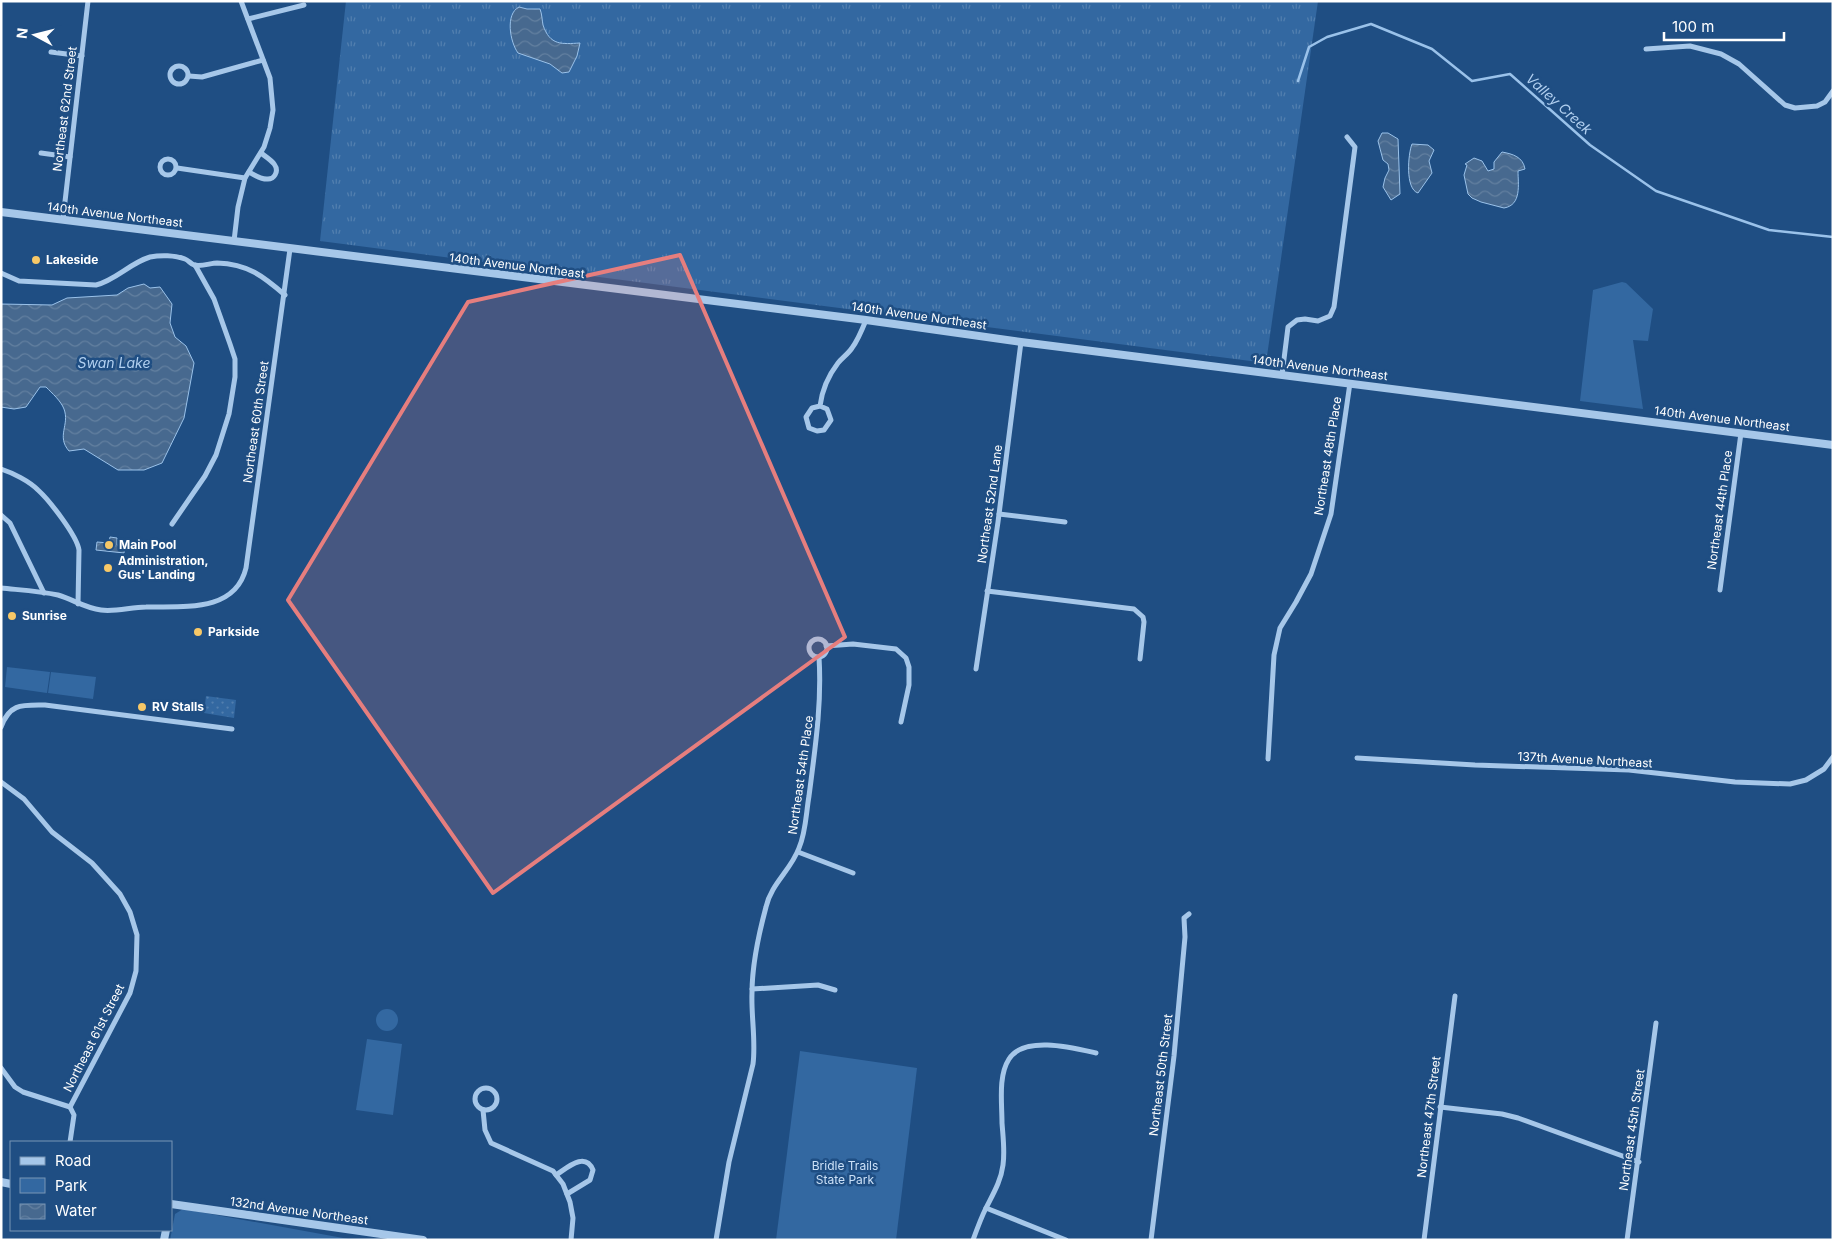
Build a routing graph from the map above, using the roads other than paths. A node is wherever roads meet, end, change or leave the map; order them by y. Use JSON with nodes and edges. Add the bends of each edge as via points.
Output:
{"nodes":[{"id":1,"x":88,"y":1,"type":"edge"},
{"id":2,"x":241,"y":1,"type":"edge"},
{"id":3,"x":304,"y":5,"type":"dead end"},
{"id":4,"x":248,"y":19,"type":"junction"},
{"id":5,"x":1646,"y":49,"type":"dead end"},
{"id":6,"x":51,"y":52,"type":"dead end"},
{"id":7,"x":82,"y":56,"type":"junction"},
{"id":8,"x":263,"y":60,"type":"junction"},
{"id":9,"x":189,"y":76,"type":"dead end"},
{"id":10,"x":1833,"y":91,"type":"edge"},
{"id":11,"x":1347,"y":137,"type":"dead end"},
{"id":12,"x":41,"y":153,"type":"dead end"},
{"id":13,"x":261,"y":153,"type":"junction"},
{"id":14,"x":70,"y":156,"type":"junction"},
{"id":15,"x":177,"y":168,"type":"dead end"},
{"id":16,"x":249,"y":172,"type":"junction"},
{"id":17,"x":245,"y":178,"type":"junction"},
{"id":18,"x":1,"y":212,"type":"edge"},
{"id":19,"x":62,"y":219,"type":"junction"},
{"id":20,"x":234,"y":241,"type":"junction"},
{"id":21,"x":290,"y":248,"type":"junction"},
{"id":22,"x":195,"y":265,"type":"junction"},
{"id":23,"x":1,"y":273,"type":"edge"},
{"id":24,"x":285,"y":295,"type":"junction"},
{"id":25,"x":866,"y":320,"type":"junction"},
{"id":26,"x":1021,"y":342,"type":"junction"},
{"id":27,"x":1282,"y":374,"type":"junction"},
{"id":28,"x":1350,"y":383,"type":"junction"},
{"id":29,"x":820,"y":406,"type":"junction"},
{"id":30,"x":1741,"y":433,"type":"junction"},
{"id":31,"x":1833,"y":444,"type":"edge"},
{"id":32,"x":1,"y":469,"type":"edge"},
{"id":33,"x":999,"y":514,"type":"junction"},
{"id":34,"x":1,"y":515,"type":"edge"},
{"id":35,"x":1065,"y":522,"type":"dead end"},
{"id":36,"x":172,"y":524,"type":"dead end"},
{"id":37,"x":1,"y":588,"type":"edge"},
{"id":38,"x":1720,"y":590,"type":"dead end"},
{"id":39,"x":987,"y":591,"type":"junction"},
{"id":40,"x":44,"y":593,"type":"junction"},
{"id":41,"x":78,"y":604,"type":"junction"},
{"id":42,"x":826,"y":646,"type":"junction"},
{"id":43,"x":819,"y":657,"type":"junction"},
{"id":44,"x":1140,"y":659,"type":"dead end"},
{"id":45,"x":976,"y":670,"type":"dead end"},
{"id":46,"x":901,"y":722,"type":"dead end"},
{"id":47,"x":1,"y":727,"type":"edge"},
{"id":48,"x":232,"y":729,"type":"dead end"},
{"id":49,"x":1833,"y":757,"type":"edge"},
{"id":50,"x":1356,"y":758,"type":"dead end"},
{"id":51,"x":1268,"y":759,"type":"dead end"},
{"id":52,"x":1,"y":782,"type":"edge"},
{"id":53,"x":798,"y":852,"type":"junction"},
{"id":54,"x":853,"y":873,"type":"dead end"},
{"id":55,"x":1189,"y":914,"type":"dead end"},
{"id":56,"x":752,"y":989,"type":"junction"},
{"id":57,"x":835,"y":990,"type":"dead end"},
{"id":58,"x":1455,"y":996,"type":"dead end"},
{"id":59,"x":1656,"y":1023,"type":"dead end"},
{"id":60,"x":1096,"y":1053,"type":"dead end"},
{"id":61,"x":1,"y":1068,"type":"edge"},
{"id":62,"x":70,"y":1107,"type":"junction"},
{"id":63,"x":1440,"y":1107,"type":"junction"},
{"id":64,"x":484,"y":1110,"type":"junction"},
{"id":65,"x":70,"y":1141,"type":"edge"},
{"id":66,"x":1639,"y":1162,"type":"junction"},
{"id":67,"x":556,"y":1175,"type":"junction"},
{"id":68,"x":567,"y":1194,"type":"junction"},
{"id":69,"x":172,"y":1204,"type":"edge"},
{"id":70,"x":986,"y":1208,"type":"junction"},
{"id":71,"x":423,"y":1240,"type":"edge"},
{"id":72,"x":571,"y":1240,"type":"edge"},
{"id":73,"x":716,"y":1240,"type":"edge"},
{"id":74,"x":973,"y":1240,"type":"edge"},
{"id":75,"x":1066,"y":1240,"type":"edge"},
{"id":76,"x":1151,"y":1240,"type":"edge"},
{"id":77,"x":1424,"y":1240,"type":"edge"},
{"id":78,"x":1627,"y":1240,"type":"edge"}],
"edges":[{"from":1,"to":7,"type":"street","name":"Northeast 62nd Street"},
{"from":2,"to":4,"type":"street"},
{"from":3,"to":4,"type":"street"},
{"from":4,"to":8,"type":"street"},
{"from":5,"to":10,"type":"street","via":[[1690,46],[1721,54],[1739,64],[1785,105],[1796,108],[1817,106],[1825,102]]},
{"from":6,"to":7,"type":"street"},
{"from":7,"to":14,"type":"street","name":"Northeast 62nd Street"},
{"from":8,"to":9,"type":"street","via":[[202,78]]},
{"from":8,"to":13,"type":"street","via":[[270,78],[273,110]]},
{"from":11,"to":27,"type":"street","via":[[1355,147],[1334,307],[1330,316],[1318,321],[1297,320],[1288,327]]},
{"from":12,"to":14,"type":"street"},
{"from":13,"to":16,"type":"street"},
{"from":13,"to":16,"type":"street","via":[[274,164],[276,174],[266,179]]},
{"from":14,"to":19,"type":"street","name":"Northeast 62nd Street"},
{"from":15,"to":17,"type":"street"},
{"from":16,"to":17,"type":"street"},
{"from":17,"to":20,"type":"street"},
{"from":18,"to":19,"type":"street","name":"140th Avenue Northeast"},
{"from":19,"to":20,"type":"street","name":"140th Avenue Northeast"},
{"from":20,"to":21,"type":"street","name":"140th Avenue Northeast"},
{"from":21,"to":24,"type":"street","name":"Northeast 60th Street"},
{"from":21,"to":25,"type":"street","name":"140th Avenue Northeast"},
{"from":22,"to":23,"type":"street","via":[[185,259],[150,257],[106,283],[88,286],[19,281]]},
{"from":22,"to":24,"type":"street","via":[[218,263],[248,268]]},
{"from":22,"to":36,"type":"street","via":[[214,299],[235,359],[235,377],[229,414],[216,455]]},
{"from":24,"to":41,"type":"street","name":"Northeast 60th Street","via":[[246,568],[238,588],[220,599],[192,607],[101,610]]},
{"from":25,"to":26,"type":"street","name":"140th Avenue Northeast"},
{"from":25,"to":29,"type":"street","via":[[851,350],[827,380]]},
{"from":26,"to":27,"type":"street","name":"140th Avenue Northeast"},
{"from":26,"to":33,"type":"street","name":"Northeast 52nd Lane"},
{"from":27,"to":28,"type":"street","name":"140th Avenue Northeast"},
{"from":28,"to":30,"type":"street","name":"140th Avenue Northeast"},
{"from":28,"to":51,"type":"street","name":"Northeast 48th Place","via":[[1331,514],[1311,574],[1280,628],[1275,648]]},
{"from":29,"to":29,"type":"street","via":[[812,408],[806,417],[807,425],[817,431],[824,430],[831,420],[829,412]]},
{"from":30,"to":31,"type":"street","name":"140th Avenue Northeast"},
{"from":30,"to":38,"type":"street","name":"Northeast 44th Place"},
{"from":32,"to":41,"type":"street","via":[[38,490],[73,533],[79,550]]},
{"from":33,"to":35,"type":"street"},
{"from":33,"to":39,"type":"street","name":"Northeast 52nd Lane"},
{"from":34,"to":40,"type":"street","via":[[10,523]]},
{"from":37,"to":40,"type":"street"},
{"from":39,"to":44,"type":"street","via":[[1134,609],[1144,622]]},
{"from":39,"to":45,"type":"street","name":"Northeast 52nd Lane"},
{"from":40,"to":41,"type":"street"},
{"from":42,"to":43,"type":"street","via":[[824,654]]},
{"from":42,"to":43,"type":"street","name":"Northeast 54th Place","via":[[820,640],[811,642],[809,651]]},
{"from":42,"to":46,"type":"street","via":[[854,644],[896,649],[906,658],[909,685]]},
{"from":43,"to":53,"type":"street","name":"Northeast 54th Place","via":[[820,715]]},
{"from":47,"to":48,"type":"street","via":[[9,711],[17,706],[44,705]]},
{"from":49,"to":50,"type":"street","name":"137th Avenue Northeast","via":[[1824,768],[1806,780],[1790,784],[1736,782],[1630,770]]},
{"from":52,"to":62,"type":"street","name":"Northeast 61st Street","via":[[24,799],[52,832],[92,863],[120,894],[130,912],[136,935],[136,971],[126,1000]]},
{"from":53,"to":54,"type":"street"},
{"from":53,"to":56,"type":"street","name":"Northeast 54th Place","via":[[772,888]]},
{"from":55,"to":76,"type":"street","name":"Northeast 50th Street","via":[[1184,918],[1174,1056]]},
{"from":56,"to":57,"type":"street","via":[[818,985]]},
{"from":56,"to":73,"type":"street","name":"Northeast 54th Place","via":[[755,1052],[729,1162]]},
{"from":58,"to":63,"type":"street","name":"Northeast 47th Street"},
{"from":59,"to":66,"type":"street","name":"Northeast 45th Street"},
{"from":60,"to":70,"type":"street","via":[[1074,1048],[1028,1046],[1009,1058],[1002,1086],[1003,1165],[999,1182]]},
{"from":61,"to":62,"type":"street","via":[[15,1087],[23,1092]]},
{"from":62,"to":65,"type":"street","name":"Northeast 61st Street","via":[[74,1115]]},
{"from":63,"to":66,"type":"street","via":[[1518,1118]]},
{"from":63,"to":77,"type":"street","name":"Northeast 47th Street"},
{"from":64,"to":64,"type":"street","via":[[490,1109],[496,1101],[496,1094],[488,1088],[478,1090],[474,1097],[477,1106]]},
{"from":64,"to":67,"type":"street","via":[[485,1130],[491,1143]]},
{"from":66,"to":78,"type":"street","name":"Northeast 45th Street"},
{"from":67,"to":68,"type":"street"},
{"from":67,"to":68,"type":"street","via":[[580,1160],[591,1165],[590,1180]]},
{"from":68,"to":72,"type":"street","via":[[573,1218]]},
{"from":69,"to":71,"type":"street","name":"132nd Avenue Northeast"},
{"from":70,"to":74,"type":"street"},
{"from":70,"to":75,"type":"street"}]}
